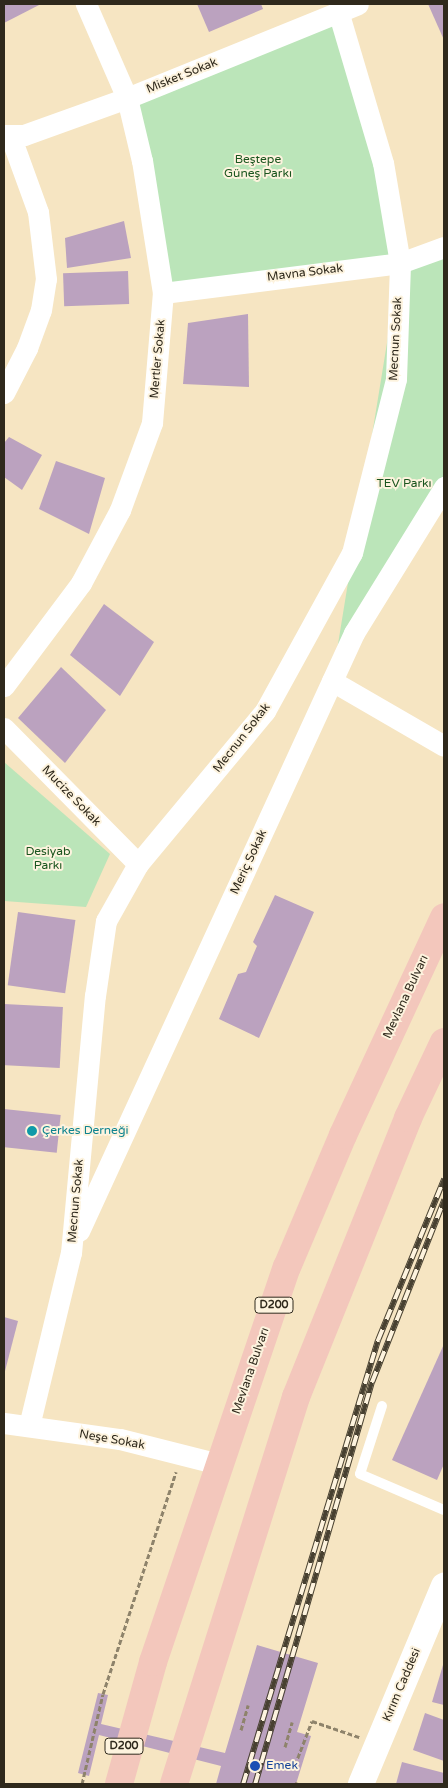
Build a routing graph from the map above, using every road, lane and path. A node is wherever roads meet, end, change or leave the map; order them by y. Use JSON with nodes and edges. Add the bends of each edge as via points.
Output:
{"nodes":[{"id":1,"x":86,"y":4,"type":"edge"},
{"id":2,"x":348,"y":8,"type":"edge"},
{"id":3,"x":127,"y":98,"type":"junction"},
{"id":4,"x":7,"y":135,"type":"edge"},
{"id":5,"x":444,"y":247,"type":"edge"},
{"id":6,"x":400,"y":262,"type":"junction"},
{"id":7,"x":163,"y":293,"type":"junction"},
{"id":8,"x":4,"y":393,"type":"edge"},
{"id":9,"x":444,"y":487,"type":"edge"},
{"id":10,"x":332,"y":681,"type":"junction"},
{"id":11,"x":4,"y":686,"type":"edge"},
{"id":12,"x":4,"y":728,"type":"edge"},
{"id":13,"x":444,"y":746,"type":"edge"},
{"id":14,"x":138,"y":864,"type":"junction"},
{"id":15,"x":444,"y":917,"type":"edge"},
{"id":16,"x":444,"y":1042,"type":"edge"},
{"id":17,"x":72,"y":1247,"type":"junction"},
{"id":18,"x":382,"y":1406,"type":"dead end"},
{"id":19,"x":4,"y":1423,"type":"edge"},
{"id":20,"x":29,"y":1426,"type":"junction"},
{"id":21,"x":181,"y":1454,"type":"junction"},
{"id":22,"x":219,"y":1464,"type":"junction"},
{"id":23,"x":444,"y":1510,"type":"edge"},
{"id":24,"x":444,"y":1586,"type":"edge"},
{"id":25,"x":248,"y":1705,"type":"dead end"},
{"id":26,"x":139,"y":1708,"type":"junction"},
{"id":27,"x":292,"y":1722,"type":"dead end"},
{"id":28,"x":241,"y":1730,"type":"dead end"},
{"id":29,"x":378,"y":1743,"type":"junction"},
{"id":30,"x":285,"y":1748,"type":"dead end"},
{"id":31,"x":295,"y":1765,"type":"dead end"},
{"id":32,"x":82,"y":1784,"type":"edge"},
{"id":33,"x":109,"y":1784,"type":"edge"},
{"id":34,"x":119,"y":1784,"type":"edge"},
{"id":35,"x":174,"y":1784,"type":"edge"},
{"id":36,"x":362,"y":1784,"type":"edge"}],
"edges":[{"from":1,"to":3,"type":"street","name":"Mertler Sokak"},
{"from":2,"to":3,"type":"street","name":"Misket Sokak"},
{"from":2,"to":6,"type":"street","name":"Mecnun Sokak","via":[[383,163]]},
{"from":3,"to":4,"type":"street","name":"Misket Sokak","via":[[24,135]]},
{"from":3,"to":7,"type":"street","name":"Mertler Sokak","via":[[142,161]]},
{"from":4,"to":8,"type":"street","via":[[38,212],[46,279],[33,333]]},
{"from":5,"to":6,"type":"street","name":"Mavna Sokak"},
{"from":6,"to":7,"type":"street","name":"Mavna Sokak"},
{"from":6,"to":14,"type":"street","name":"Mecnun Sokak","via":[[396,379],[352,553],[265,711]]},
{"from":7,"to":11,"type":"street","name":"Mertler Sokak","via":[[152,423],[120,510],[81,583]]},
{"from":9,"to":10,"type":"street","name":"Meriç Sokak","via":[[354,633]]},
{"from":10,"to":13,"type":"street"},
{"from":10,"to":17,"type":"street","name":"Meriç Sokak"},
{"from":12,"to":14,"type":"street","name":"Mucize Sokak"},
{"from":14,"to":17,"type":"street","name":"Mecnun Sokak","via":[[106,921],[95,996]]},
{"from":15,"to":22,"type":"highway","name":"Mevlana Bulvarı","number":"D200","via":[[343,1134],[291,1259]]},
{"from":16,"to":35,"type":"highway","via":[[408,1118],[296,1398]]},
{"from":17,"to":20,"type":"street","name":"Mecnun Sokak"},
{"from":18,"to":23,"type":"lane","via":[[360,1474]]},
{"from":19,"to":20,"type":"street","name":"Neşe Sokak"},
{"from":20,"to":21,"type":"street","name":"Neşe Sokak","via":[[120,1439]]},
{"from":21,"to":22,"type":"street","name":"Neşe Sokak"},
{"from":21,"to":32,"type":"path","via":[[103,1694]]},
{"from":22,"to":26,"type":"highway","name":"Mevlana Bulvarı","number":"D200"},
{"from":24,"to":29,"type":"street","name":"Kırım Caddesi"},
{"from":25,"to":28,"type":"path"},
{"from":26,"to":33,"type":"highway","number":"D200"},
{"from":26,"to":34,"type":"highway","name":"Mevlana Bulvarı"},
{"from":27,"to":30,"type":"path"},
{"from":29,"to":31,"type":"path","via":[[312,1721]]},
{"from":29,"to":36,"type":"street","name":"Kırım Caddesi"}]}
